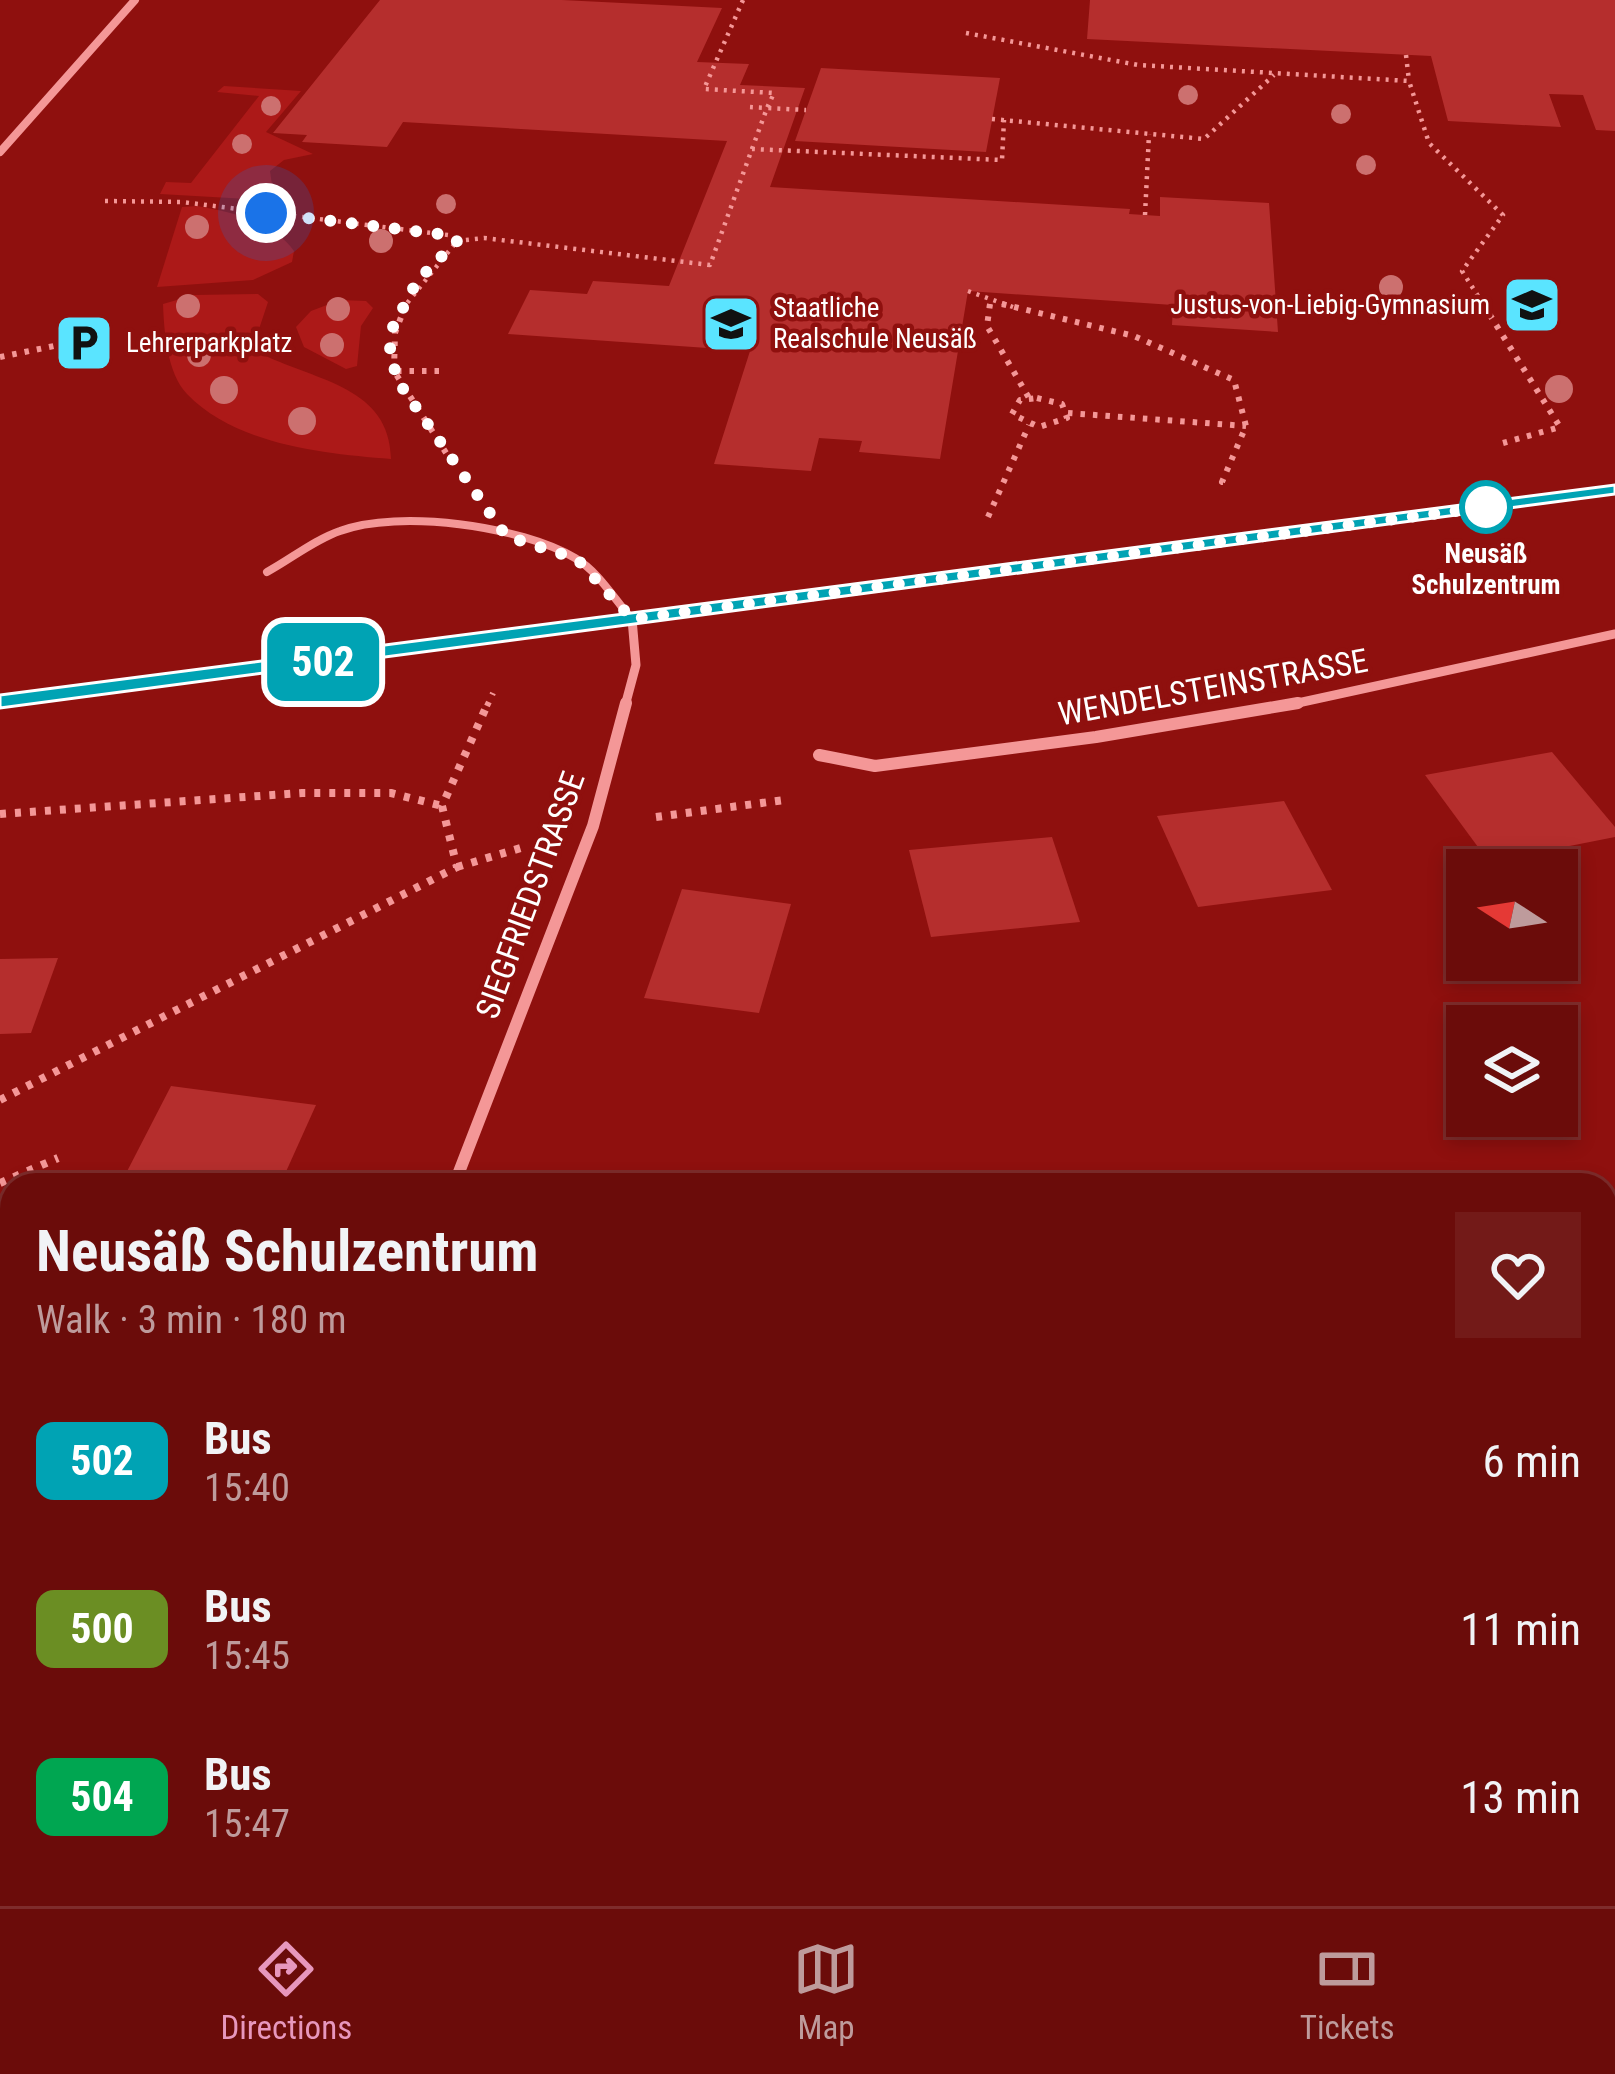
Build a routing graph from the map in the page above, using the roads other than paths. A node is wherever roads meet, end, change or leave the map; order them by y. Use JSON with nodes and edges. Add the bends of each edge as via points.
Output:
{"nodes":[{"id":1,"x":135,"y":0,"type":"edge"},
{"id":2,"x":0,"y":152,"type":"edge"},
{"id":3,"x":1615,"y":490,"type":"edge"},
{"id":4,"x":267,"y":572,"type":"dead end"},
{"id":5,"x":632,"y":619,"type":"junction"},
{"id":6,"x":1615,"y":634,"type":"edge"},
{"id":7,"x":0,"y":702,"type":"edge"},
{"id":8,"x":819,"y":755,"type":"road end"},
{"id":9,"x":459,"y":1173,"type":"edge"}],
"edges":[{"from":1,"to":2,"type":"street"},
{"from":3,"to":5,"type":"street"},
{"from":4,"to":5,"type":"lane","via":[[343,530],[396,523],[506,536],[577,559]]},
{"from":5,"to":7,"type":"street"},
{"from":5,"to":9,"type":"street","name":"SIEGFRIEDSTRASSE","via":[[636,665],[593,826]]},
{"from":6,"to":8,"type":"street","name":"WENDELSTEINSTRASSE","via":[[1284,706],[1096,737],[874,766]]}]}
